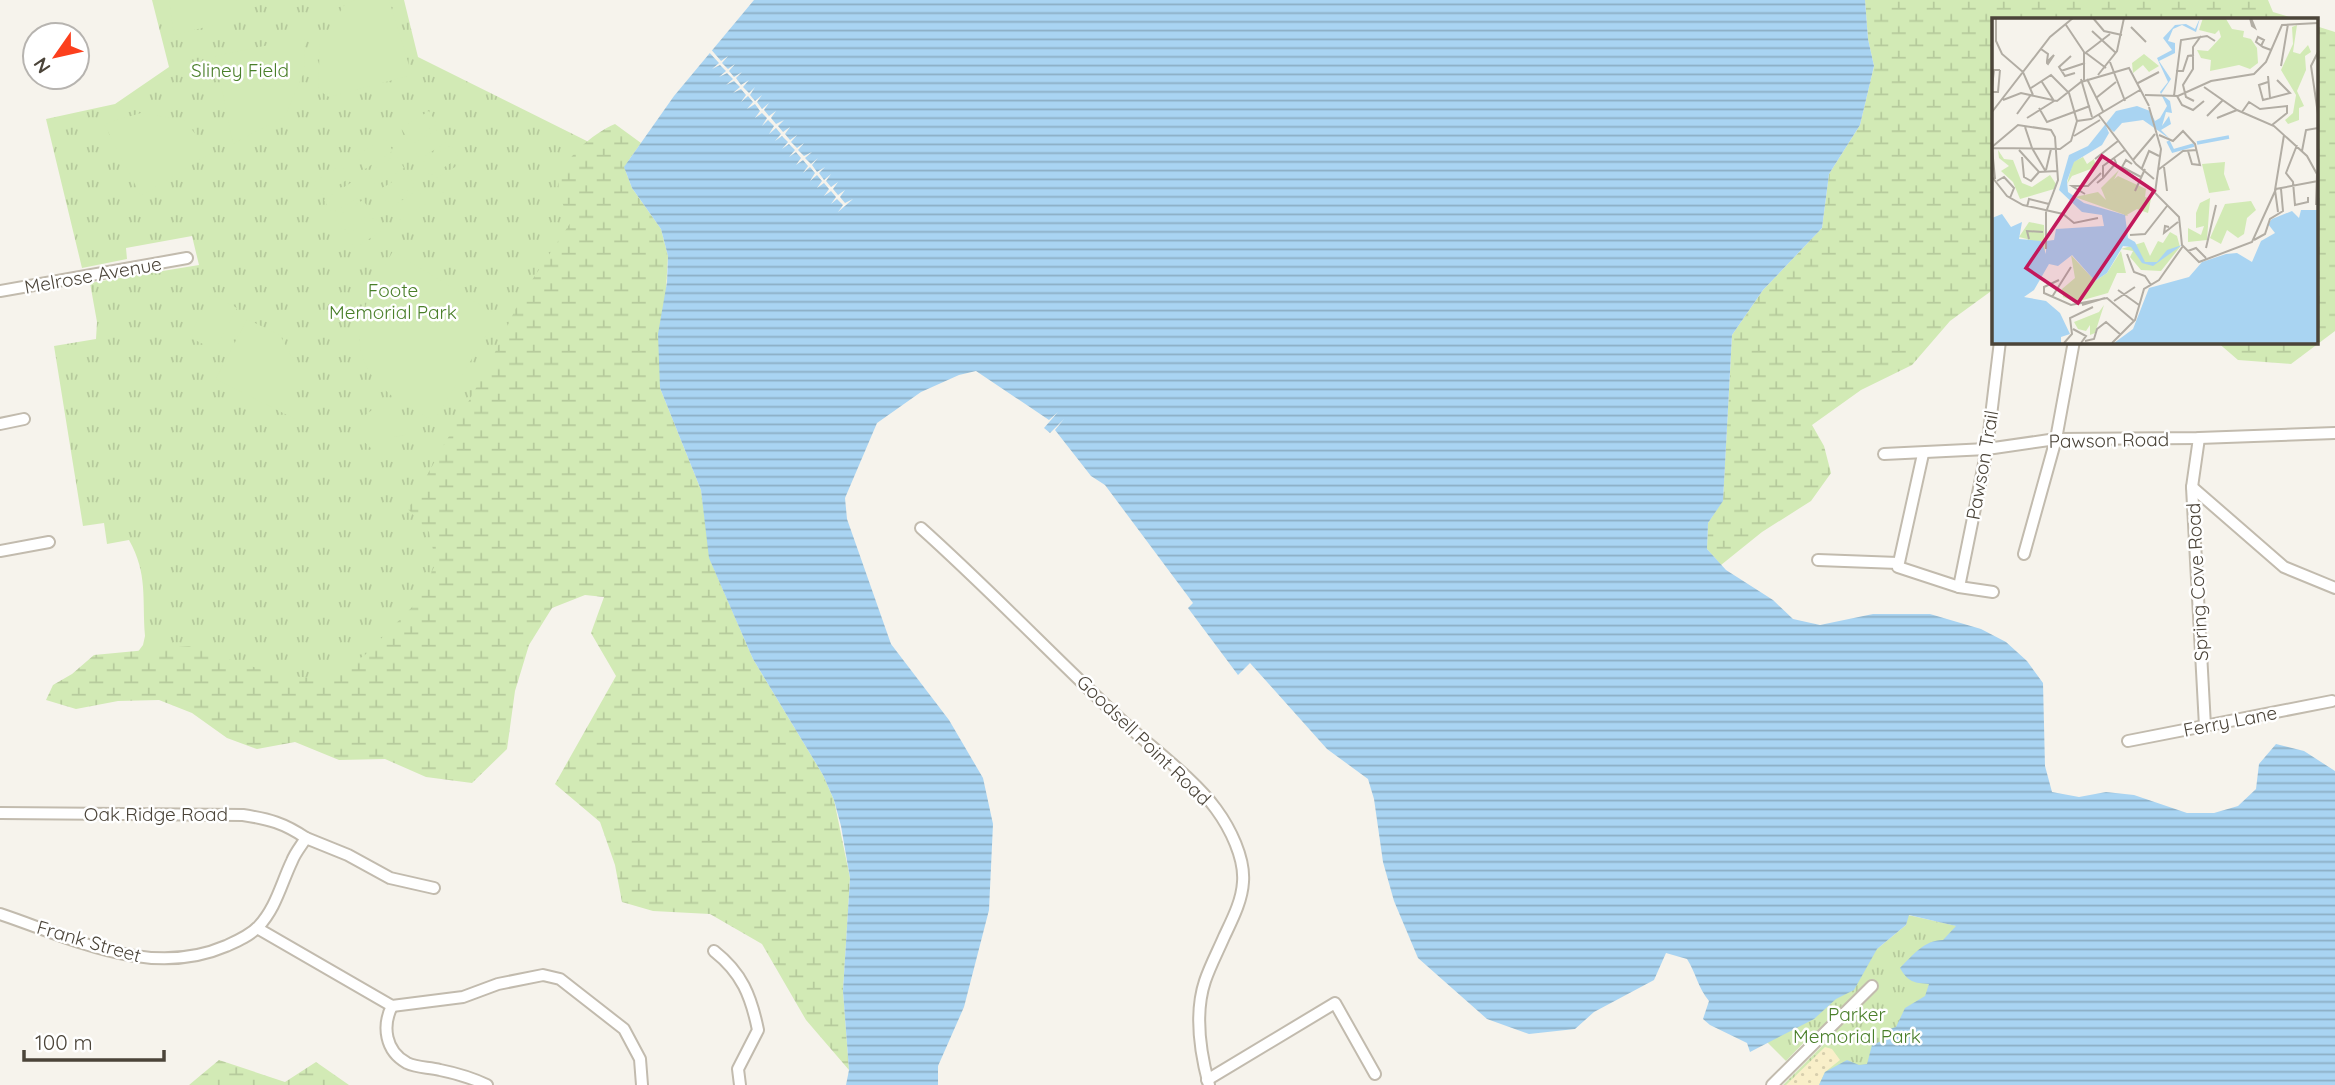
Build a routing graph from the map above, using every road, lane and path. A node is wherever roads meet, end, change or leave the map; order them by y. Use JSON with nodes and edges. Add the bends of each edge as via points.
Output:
{"nodes":[{"id":1,"x":187,"y":258,"type":"dead end"},
{"id":2,"x":0,"y":291,"type":"edge"},
{"id":3,"x":2000,"y":343,"type":"edge"},
{"id":4,"x":2074,"y":343,"type":"edge"},
{"id":5,"x":24,"y":419,"type":"dead end"},
{"id":6,"x":0,"y":424,"type":"edge"},
{"id":7,"x":2335,"y":433,"type":"edge"},
{"id":8,"x":2199,"y":438,"type":"junction"},
{"id":9,"x":2056,"y":439,"type":"junction"},
{"id":10,"x":1986,"y":449,"type":"junction"},
{"id":11,"x":1884,"y":454,"type":"dead end"},
{"id":12,"x":1923,"y":454,"type":"junction"},
{"id":13,"x":2192,"y":487,"type":"junction"},
{"id":14,"x":921,"y":528,"type":"dead end"},
{"id":15,"x":49,"y":542,"type":"dead end"},
{"id":16,"x":0,"y":551,"type":"edge"},
{"id":17,"x":2024,"y":554,"type":"dead end"},
{"id":18,"x":1818,"y":560,"type":"dead end"},
{"id":19,"x":1898,"y":562,"type":"junction"},
{"id":20,"x":1959,"y":587,"type":"junction"},
{"id":21,"x":2335,"y":588,"type":"edge"},
{"id":22,"x":1993,"y":592,"type":"dead end"},
{"id":23,"x":2332,"y":701,"type":"dead end"},
{"id":24,"x":2205,"y":726,"type":"junction"},
{"id":25,"x":2128,"y":741,"type":"dead end"},
{"id":26,"x":0,"y":813,"type":"edge"},
{"id":27,"x":306,"y":838,"type":"junction"},
{"id":28,"x":434,"y":888,"type":"dead end"},
{"id":29,"x":0,"y":914,"type":"edge"},
{"id":30,"x":257,"y":928,"type":"junction"},
{"id":31,"x":714,"y":951,"type":"dead end"},
{"id":32,"x":1872,"y":986,"type":"dead end"},
{"id":33,"x":392,"y":1006,"type":"junction"},
{"id":34,"x":1375,"y":1074,"type":"dead end"},
{"id":35,"x":1208,"y":1082,"type":"edge"},
{"id":36,"x":487,"y":1085,"type":"edge"},
{"id":37,"x":642,"y":1085,"type":"edge"},
{"id":38,"x":740,"y":1085,"type":"edge"},
{"id":39,"x":1772,"y":1085,"type":"edge"}],
"edges":[{"from":1,"to":2,"type":"street","name":"Melrose Avenue"},
{"from":3,"to":10,"type":"street","name":"Pawson Trail"},
{"from":4,"to":9,"type":"street"},
{"from":5,"to":6,"type":"street"},
{"from":7,"to":8,"type":"street","name":"Pawson Road"},
{"from":8,"to":9,"type":"street","name":"Pawson Road"},
{"from":8,"to":13,"type":"street","name":"Spring Cove Road"},
{"from":9,"to":10,"type":"street","name":"Pawson Road"},
{"from":9,"to":17,"type":"street"},
{"from":10,"to":12,"type":"street","name":"Pawson Road"},
{"from":10,"to":20,"type":"street","name":"Pawson Trail"},
{"from":11,"to":12,"type":"street","name":"Pawson Road"},
{"from":12,"to":19,"type":"street"},
{"from":13,"to":21,"type":"street","via":[[2284,567]]},
{"from":13,"to":24,"type":"street","name":"Spring Cove Road"},
{"from":14,"to":35,"type":"street","name":"Goodsell Point Road","via":[[1203,793],[1228,829],[1243,883],[1199,1004]]},
{"from":15,"to":16,"type":"street"},
{"from":18,"to":19,"type":"street"},
{"from":19,"to":20,"type":"street","via":[[1898,567]]},
{"from":20,"to":22,"type":"street"},
{"from":23,"to":24,"type":"street","name":"Ferry Lane"},
{"from":24,"to":25,"type":"street","name":"Ferry Lane"},
{"from":26,"to":27,"type":"street","name":"Oak Ridge Road","via":[[243,815],[288,825]]},
{"from":27,"to":28,"type":"street","name":"Oak Ridge Road","via":[[390,878]]},
{"from":27,"to":30,"type":"street","via":[[281,892]]},
{"from":29,"to":30,"type":"street","name":"Frank Street","via":[[114,953],[158,959],[183,959],[219,949]]},
{"from":30,"to":33,"type":"street"},
{"from":31,"to":38,"type":"street","via":[[742,981],[758,1030],[738,1069]]},
{"from":32,"to":39,"type":"street"},
{"from":33,"to":36,"type":"street","via":[[385,1031],[400,1057]]},
{"from":33,"to":37,"type":"street","via":[[463,997],[543,975],[560,979],[624,1029],[640,1059]]},
{"from":34,"to":35,"type":"street","via":[[1335,1003]]}]}
